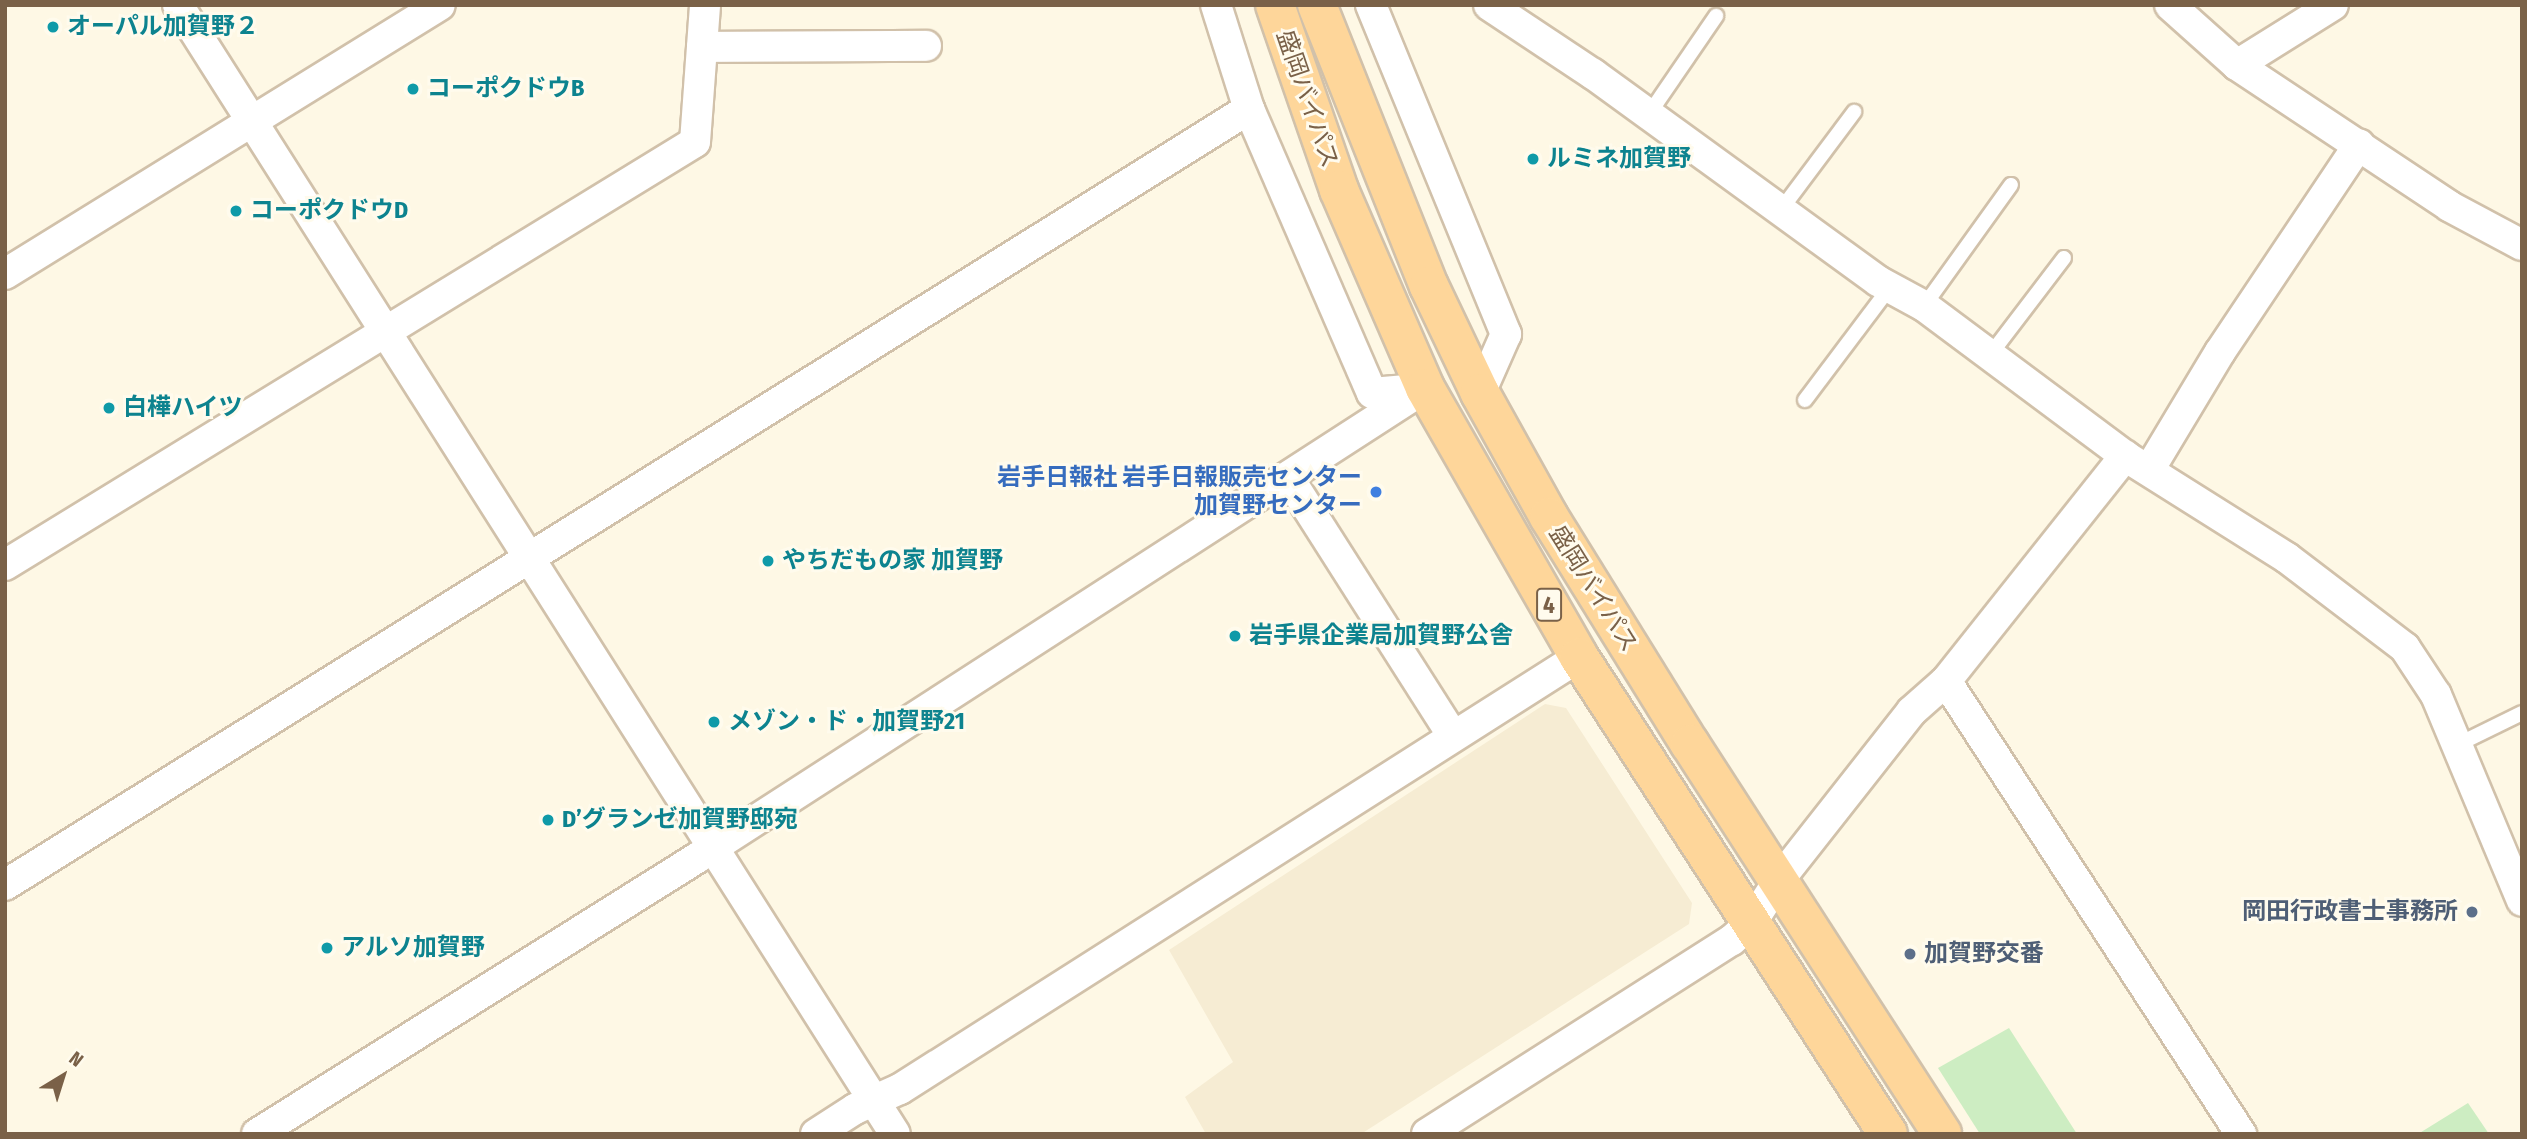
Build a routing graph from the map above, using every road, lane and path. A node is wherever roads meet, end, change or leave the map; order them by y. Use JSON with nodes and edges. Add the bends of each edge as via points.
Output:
{"nodes":[{"id":1,"x":178,"y":5,"type":"edge"},
{"id":2,"x":440,"y":5,"type":"edge"},
{"id":3,"x":705,"y":5,"type":"edge"},
{"id":4,"x":1216,"y":5,"type":"edge"},
{"id":5,"x":1371,"y":5,"type":"edge"},
{"id":6,"x":1489,"y":5,"type":"edge"},
{"id":7,"x":2170,"y":5,"type":"edge"},
{"id":8,"x":2333,"y":5,"type":"edge"},
{"id":9,"x":1716,"y":16,"type":"dead end"},
{"id":10,"x":1321,"y":17,"type":"edge"},
{"id":11,"x":1280,"y":22,"type":"edge"},
{"id":12,"x":926,"y":46,"type":"dead end"},
{"id":13,"x":702,"y":47,"type":"junction"},
{"id":14,"x":2237,"y":65,"type":"junction"},
{"id":15,"x":1249,"y":109,"type":"junction"},
{"id":16,"x":1854,"y":111,"type":"dead end"},
{"id":17,"x":1649,"y":114,"type":"junction"},
{"id":18,"x":254,"y":120,"type":"junction"},
{"id":19,"x":2359,"y":144,"type":"junction"},
{"id":20,"x":2011,"y":185,"type":"dead end"},
{"id":21,"x":1780,"y":211,"type":"junction"},
{"id":22,"x":2522,"y":245,"type":"edge"},
{"id":23,"x":2064,"y":258,"type":"dead end"},
{"id":24,"x":5,"y":274,"type":"edge"},
{"id":25,"x":1890,"y":287,"type":"junction"},
{"id":26,"x":1924,"y":306,"type":"junction"},
{"id":27,"x":384,"y":332,"type":"junction"},
{"id":28,"x":1990,"y":355,"type":"junction"},
{"id":29,"x":1426,"y":388,"type":"junction"},
{"id":30,"x":1480,"y":393,"type":"junction"},
{"id":31,"x":1805,"y":400,"type":"dead end"},
{"id":32,"x":2137,"y":463,"type":"junction"},
{"id":33,"x":1288,"y":477,"type":"junction"},
{"id":34,"x":528,"y":557,"type":"junction"},
{"id":35,"x":5,"y":565,"type":"edge"},
{"id":36,"x":1579,"y":657,"type":"junction"},
{"id":37,"x":1946,"y":681,"type":"junction"},
{"id":38,"x":2522,"y":713,"type":"edge"},
{"id":39,"x":1453,"y":736,"type":"junction"},
{"id":40,"x":2457,"y":745,"type":"junction"},
{"id":41,"x":715,"y":846,"type":"junction"},
{"id":42,"x":1779,"y":880,"type":"junction"},
{"id":43,"x":5,"y":885,"type":"edge"},
{"id":44,"x":2522,"y":901,"type":"edge"},
{"id":45,"x":1752,"y":922,"type":"junction"},
{"id":46,"x":873,"y":1099,"type":"junction"},
{"id":47,"x":257,"y":1134,"type":"edge"},
{"id":48,"x":816,"y":1134,"type":"edge"},
{"id":49,"x":895,"y":1134,"type":"edge"},
{"id":50,"x":1427,"y":1134,"type":"edge"},
{"id":51,"x":1888,"y":1134,"type":"edge"},
{"id":52,"x":1942,"y":1134,"type":"edge"},
{"id":53,"x":2241,"y":1134,"type":"edge"}],
"edges":[{"from":1,"to":18,"type":"street"},
{"from":2,"to":18,"type":"street"},
{"from":3,"to":13,"type":"street"},
{"from":4,"to":15,"type":"street"},
{"from":5,"to":30,"type":"street","via":[[1506,334]]},
{"from":6,"to":17,"type":"street"},
{"from":7,"to":14,"type":"street"},
{"from":8,"to":14,"type":"street"},
{"from":9,"to":17,"type":"lane"},
{"from":10,"to":30,"type":"highway","name":"盛岡バイパス","number":"4","via":[[1429,286]]},
{"from":11,"to":29,"type":"highway","name":"盛岡バイパス","number":"4","via":[[1339,190]]},
{"from":12,"to":13,"type":"street"},
{"from":13,"to":27,"type":"street","via":[[695,142]]},
{"from":14,"to":19,"type":"street"},
{"from":15,"to":29,"type":"street","via":[[1372,393]]},
{"from":15,"to":34,"type":"street"},
{"from":16,"to":21,"type":"lane"},
{"from":17,"to":21,"type":"street"},
{"from":18,"to":24,"type":"street"},
{"from":18,"to":27,"type":"street"},
{"from":19,"to":22,"type":"street","via":[[2449,206]]},
{"from":19,"to":32,"type":"street","via":[[2220,352]]},
{"from":20,"to":26,"type":"lane"},
{"from":21,"to":25,"type":"street"},
{"from":23,"to":28,"type":"lane"},
{"from":25,"to":26,"type":"street"},
{"from":25,"to":31,"type":"lane"},
{"from":26,"to":28,"type":"street"},
{"from":27,"to":34,"type":"street"},
{"from":27,"to":35,"type":"street"},
{"from":28,"to":32,"type":"street"},
{"from":29,"to":33,"type":"street"},
{"from":29,"to":36,"type":"highway","name":"盛岡バイパス","number":"4"},
{"from":30,"to":42,"type":"highway","name":"盛岡バイパス","number":"4","via":[[1549,517]]},
{"from":32,"to":37,"type":"street"},
{"from":32,"to":40,"type":"street","via":[[2287,558],[2405,648],[2436,695]]},
{"from":33,"to":39,"type":"street"},
{"from":33,"to":41,"type":"street"},
{"from":34,"to":41,"type":"street"},
{"from":34,"to":43,"type":"street"},
{"from":36,"to":39,"type":"street"},
{"from":36,"to":45,"type":"highway","name":"盛岡バイパス","number":"4"},
{"from":37,"to":42,"type":"street","via":[[1912,711]]},
{"from":37,"to":53,"type":"street"},
{"from":38,"to":40,"type":"lane"},
{"from":39,"to":46,"type":"street","via":[[900,1089]]},
{"from":40,"to":44,"type":"street"},
{"from":41,"to":46,"type":"street"},
{"from":41,"to":47,"type":"street"},
{"from":42,"to":45,"type":"street"},
{"from":42,"to":52,"type":"highway","name":"盛岡バイパス","number":"4"},
{"from":45,"to":50,"type":"street","via":[[1732,940]]},
{"from":45,"to":51,"type":"highway","name":"盛岡バイパス","number":"4"},
{"from":46,"to":48,"type":"street"},
{"from":46,"to":49,"type":"street"}]}
